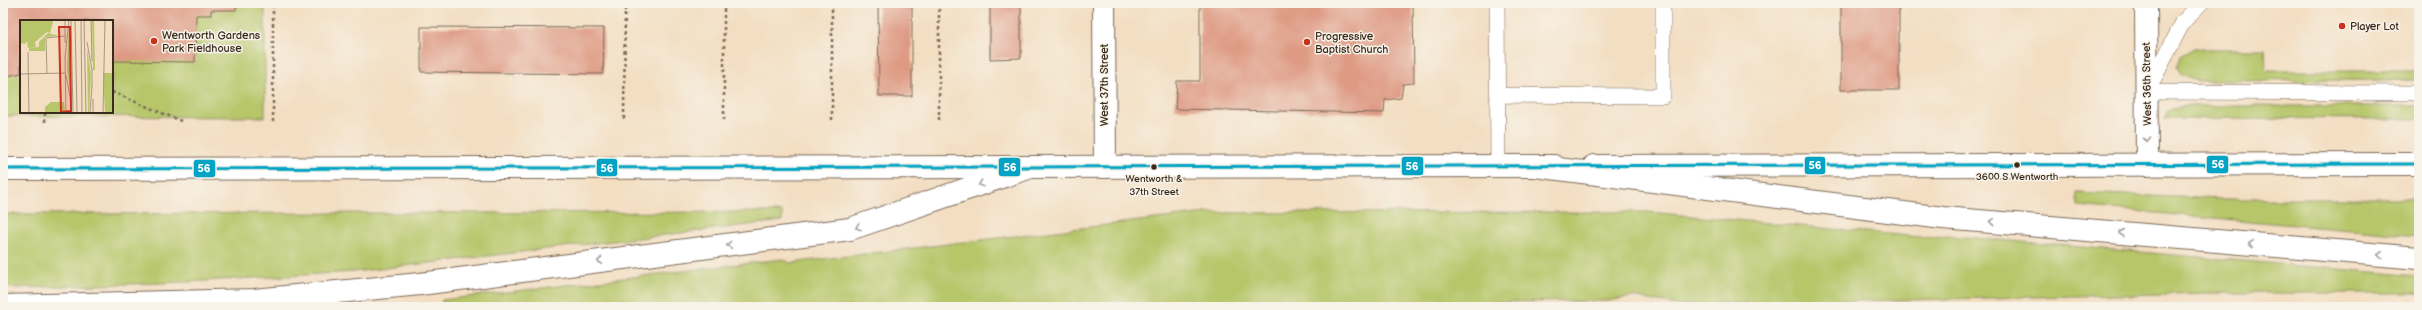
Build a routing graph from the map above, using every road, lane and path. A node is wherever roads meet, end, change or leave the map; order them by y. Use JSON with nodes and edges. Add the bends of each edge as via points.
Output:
{"nodes":[{"id":1,"x":279,"y":3,"type":"edge"},
{"id":2,"x":625,"y":3,"type":"edge"},
{"id":3,"x":724,"y":3,"type":"edge"},
{"id":4,"x":832,"y":3,"type":"edge"},
{"id":5,"x":939,"y":3,"type":"edge"},
{"id":6,"x":1104,"y":3,"type":"edge"},
{"id":7,"x":1497,"y":3,"type":"edge"},
{"id":8,"x":1663,"y":3,"type":"edge"},
{"id":9,"x":2146,"y":3,"type":"edge"},
{"id":10,"x":2201,"y":3,"type":"edge"},
{"id":11,"x":273,"y":5,"type":"edge"},
{"id":12,"x":113,"y":92,"type":"edge"},
{"id":13,"x":2147,"y":92,"type":"junction"},
{"id":14,"x":2419,"y":92,"type":"edge"},
{"id":15,"x":1498,"y":95,"type":"junction"},
{"id":16,"x":45,"y":113,"type":"edge"},
{"id":17,"x":624,"y":120,"type":"dead end"},
{"id":18,"x":724,"y":120,"type":"dead end"},
{"id":19,"x":832,"y":120,"type":"dead end"},
{"id":20,"x":939,"y":120,"type":"dead end"},
{"id":21,"x":181,"y":121,"type":"dead end"},
{"id":22,"x":45,"y":122,"type":"dead end"},
{"id":23,"x":273,"y":122,"type":"dead end"},
{"id":24,"x":2419,"y":164,"type":"edge"},
{"id":25,"x":2147,"y":165,"type":"junction"},
{"id":26,"x":1535,"y":166,"type":"junction"},
{"id":27,"x":1031,"y":167,"type":"junction"},
{"id":28,"x":1105,"y":167,"type":"junction"},
{"id":29,"x":1498,"y":167,"type":"junction"},
{"id":30,"x":3,"y":169,"type":"edge"},
{"id":31,"x":2419,"y":258,"type":"edge"},
{"id":32,"x":3,"y":306,"type":"edge"}],
"edges":[{"from":1,"to":11,"type":"path"},
{"from":2,"to":17,"type":"path"},
{"from":3,"to":18,"type":"path"},
{"from":4,"to":19,"type":"path"},
{"from":5,"to":20,"type":"path"},
{"from":6,"to":28,"type":"main road","name":"West 37th Street"},
{"from":7,"to":15,"type":"lane"},
{"from":8,"to":15,"type":"lane","via":[[1663,96]]},
{"from":9,"to":13,"type":"main road","name":"West 36th Street"},
{"from":10,"to":13,"type":"lane","via":[[2183,22]]},
{"from":11,"to":23,"type":"path"},
{"from":12,"to":21,"type":"path"},
{"from":13,"to":14,"type":"lane"},
{"from":13,"to":25,"type":"main road","name":"West 36th Street","one_way":true},
{"from":15,"to":29,"type":"lane"},
{"from":16,"to":22,"type":"path"},
{"from":24,"to":25,"type":"main road"},
{"from":25,"to":26,"type":"main road"},
{"from":26,"to":29,"type":"main road"},
{"from":31,"to":26,"type":"main road","one_way":true,"via":[[1943,218]]},
{"from":27,"to":28,"type":"main road"},
{"from":27,"to":30,"type":"main road"},
{"from":27,"to":32,"type":"main road","one_way":true,"via":[[850,229],[420,284],[254,300]]},
{"from":28,"to":29,"type":"main road"}]}
